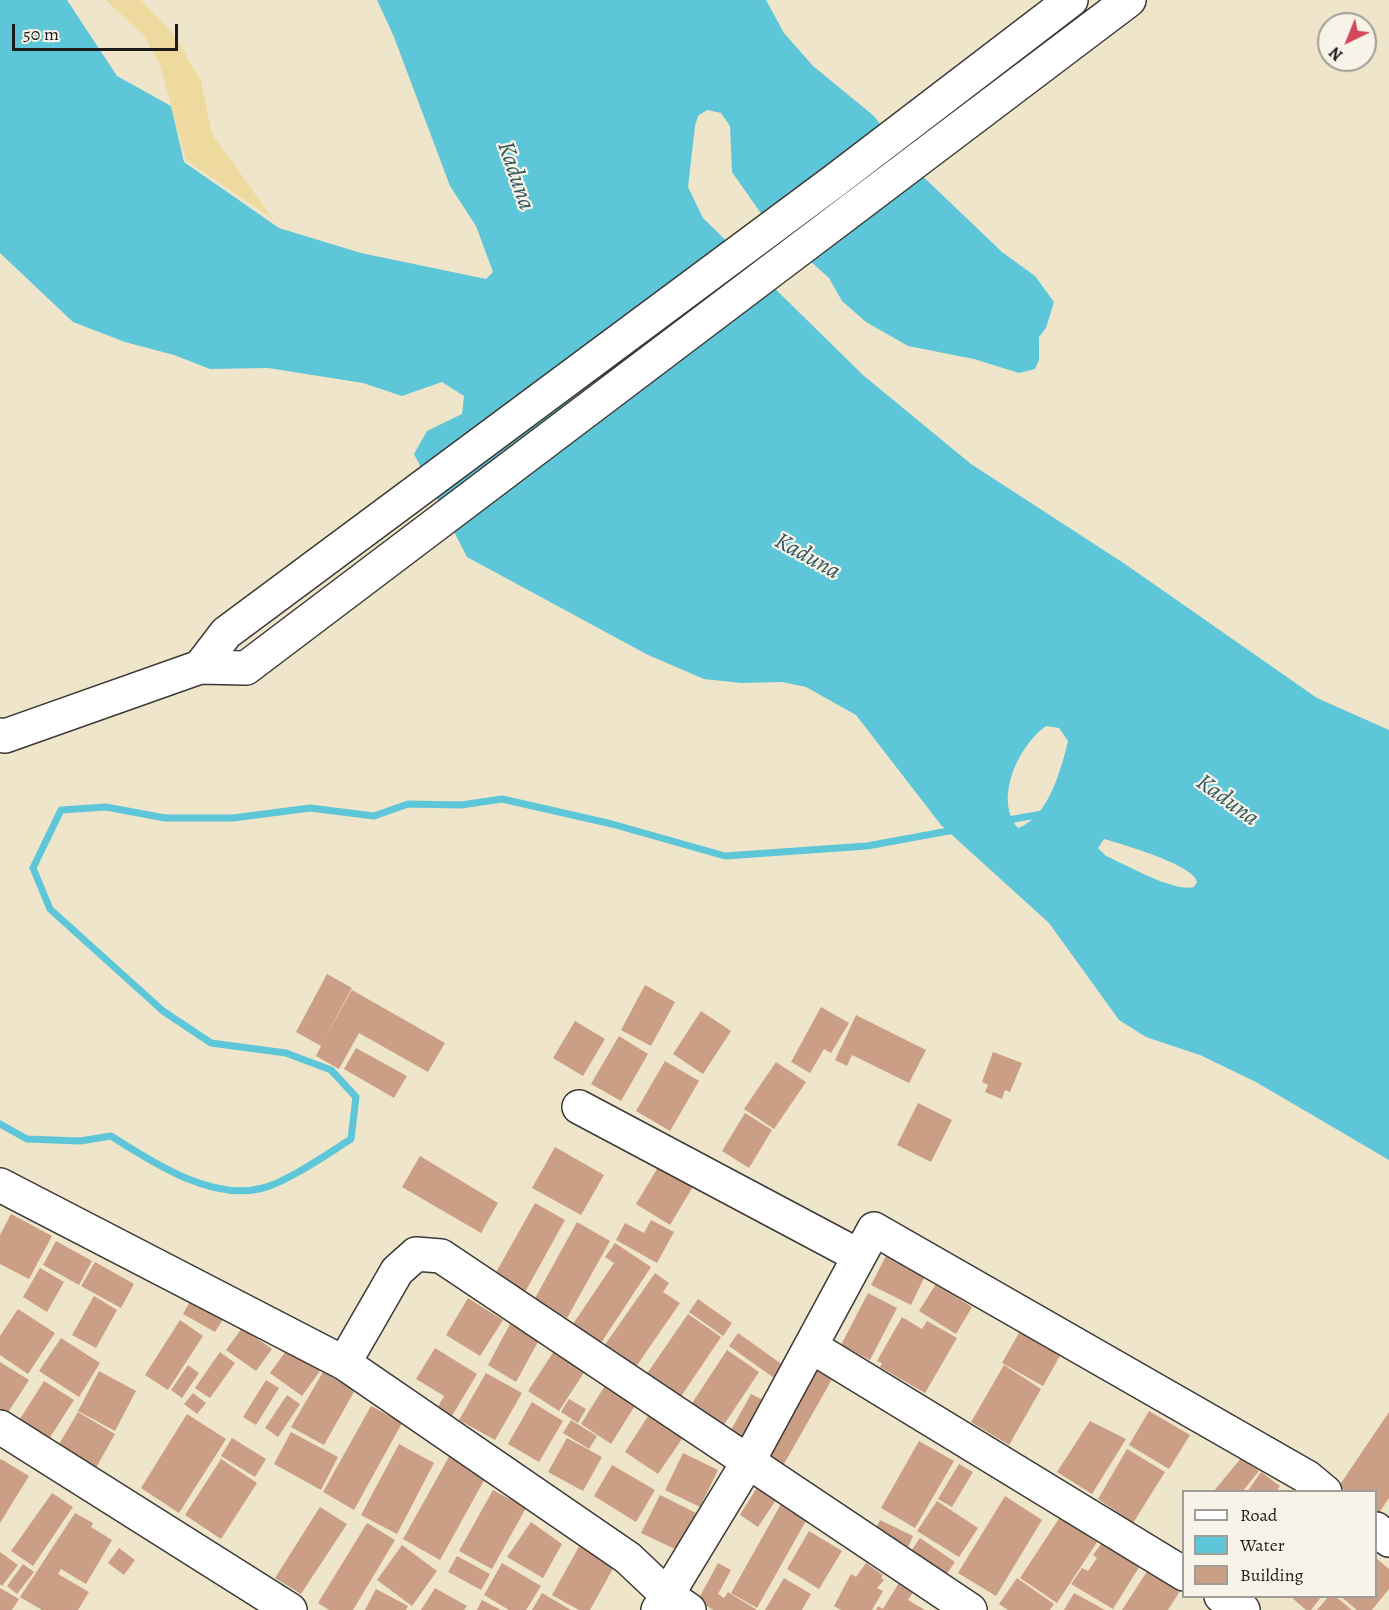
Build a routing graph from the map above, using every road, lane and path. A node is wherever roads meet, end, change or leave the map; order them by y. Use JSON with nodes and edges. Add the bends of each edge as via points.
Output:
{"nodes":[{"id":1,"x":1071,"y":0,"type":"edge"},
{"id":2,"x":1129,"y":0,"type":"edge"},
{"id":3,"x":200,"y":667,"type":"junction"},
{"id":4,"x":0,"y":735,"type":"edge"},
{"id":5,"x":579,"y":1107,"type":"dead end"},
{"id":6,"x":0,"y":1185,"type":"edge"},
{"id":7,"x":859,"y":1256,"type":"junction"},
{"id":8,"x":812,"y":1347,"type":"junction"},
{"id":9,"x":344,"y":1363,"type":"junction"},
{"id":10,"x":0,"y":1426,"type":"edge"},
{"id":11,"x":748,"y":1461,"type":"junction"},
{"id":12,"x":1325,"y":1490,"type":"edge"},
{"id":13,"x":1377,"y":1530,"type":"edge"},
{"id":14,"x":1389,"y":1540,"type":"edge"},
{"id":15,"x":1182,"y":1573,"type":"edge"},
{"id":16,"x":1224,"y":1598,"type":"edge"},
{"id":17,"x":671,"y":1605,"type":"edge"},
{"id":18,"x":290,"y":1610,"type":"edge"},
{"id":19,"x":970,"y":1610,"type":"edge"},
{"id":20,"x":1243,"y":1610,"type":"edge"}],
"edges":[{"from":1,"to":3,"type":"street","via":[[833,182],[225,633]]},
{"from":2,"to":3,"type":"street","via":[[246,668]]},
{"from":3,"to":4,"type":"street"},
{"from":5,"to":7,"type":"street"},
{"from":6,"to":9,"type":"street"},
{"from":7,"to":8,"type":"street"},
{"from":7,"to":12,"type":"street","via":[[874,1228]]},
{"from":8,"to":11,"type":"street"},
{"from":8,"to":15,"type":"street"},
{"from":9,"to":11,"type":"street","via":[[398,1271],[416,1254],[441,1256]]},
{"from":9,"to":17,"type":"street","via":[[628,1558]]},
{"from":10,"to":18,"type":"street"},
{"from":11,"to":17,"type":"street"},
{"from":11,"to":19,"type":"street"},
{"from":13,"to":14,"type":"street"},
{"from":16,"to":20,"type":"street"}]}
